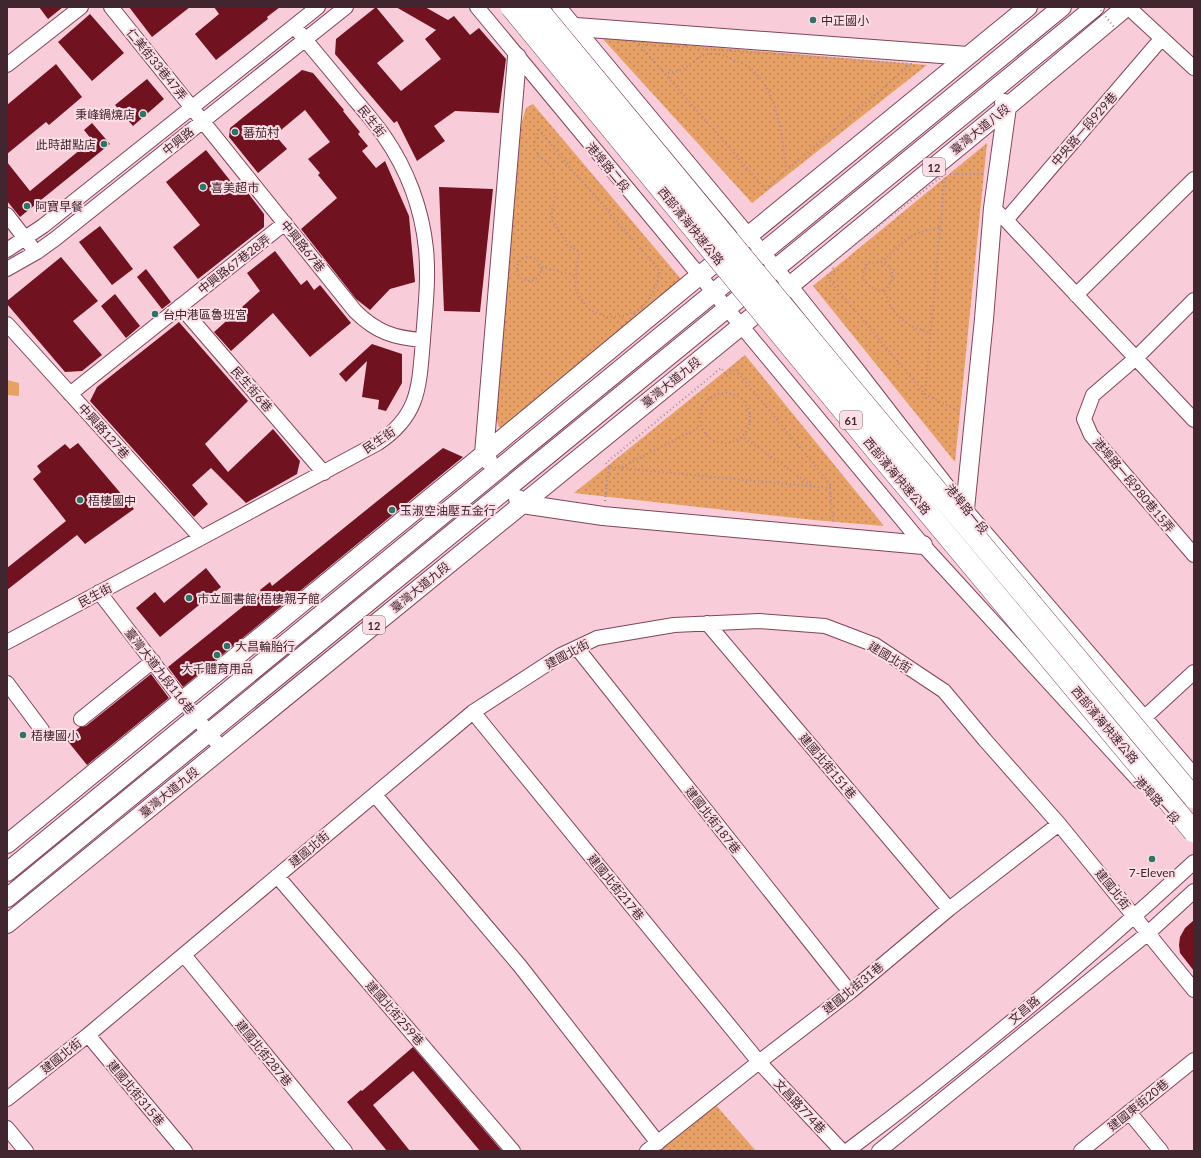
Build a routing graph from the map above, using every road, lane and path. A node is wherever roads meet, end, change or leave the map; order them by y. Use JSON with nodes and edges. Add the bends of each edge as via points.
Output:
{"nodes":[{"id":1,"x":81,"y":7,"type":"edge"},
{"id":2,"x":111,"y":7,"type":"edge"},
{"id":3,"x":318,"y":7,"type":"edge"},
{"id":4,"x":346,"y":7,"type":"edge"},
{"id":5,"x":477,"y":7,"type":"edge"},
{"id":6,"x":511,"y":7,"type":"edge"},
{"id":7,"x":536,"y":7,"type":"edge"},
{"id":8,"x":559,"y":7,"type":"edge"},
{"id":9,"x":1028,"y":7,"type":"edge"},
{"id":10,"x":1062,"y":7,"type":"edge"},
{"id":11,"x":1096,"y":7,"type":"edge"},
{"id":12,"x":1127,"y":7,"type":"edge"},
{"id":13,"x":294,"y":26,"type":"junction"},
{"id":14,"x":1114,"y":27,"type":"dead end"},
{"id":15,"x":576,"y":28,"type":"junction"},
{"id":16,"x":1162,"y":38,"type":"junction"},
{"id":17,"x":305,"y":40,"type":"junction"},
{"id":18,"x":968,"y":56,"type":"junction"},
{"id":19,"x":517,"y":57,"type":"junction"},
{"id":20,"x":7,"y":65,"type":"edge"},
{"id":21,"x":1194,"y":68,"type":"edge"},
{"id":22,"x":668,"y":73,"type":"dead end"},
{"id":23,"x":995,"y":89,"type":"junction"},
{"id":24,"x":192,"y":107,"type":"junction"},
{"id":25,"x":1007,"y":107,"type":"junction"},
{"id":26,"x":203,"y":121,"type":"junction"},
{"id":27,"x":786,"y":171,"type":"junction"},
{"id":28,"x":945,"y":174,"type":"junction"},
{"id":29,"x":997,"y":175,"type":"junction"},
{"id":30,"x":1194,"y":179,"type":"edge"},
{"id":31,"x":993,"y":208,"type":"junction"},
{"id":32,"x":7,"y":215,"type":"edge"},
{"id":33,"x":1006,"y":220,"type":"junction"},
{"id":34,"x":285,"y":223,"type":"junction"},
{"id":35,"x":940,"y":228,"type":"junction"},
{"id":36,"x":749,"y":236,"type":"junction"},
{"id":37,"x":26,"y":238,"type":"junction"},
{"id":38,"x":7,"y":250,"type":"edge"},
{"id":39,"x":37,"y":252,"type":"junction"},
{"id":40,"x":762,"y":252,"type":"junction"},
{"id":41,"x":881,"y":262,"type":"junction"},
{"id":42,"x":830,"y":264,"type":"dead end"},
{"id":43,"x":542,"y":267,"type":"junction"},
{"id":44,"x":7,"y":269,"type":"edge"},
{"id":45,"x":776,"y":269,"type":"junction"},
{"id":46,"x":576,"y":276,"type":"junction"},
{"id":47,"x":699,"y":276,"type":"junction"},
{"id":48,"x":826,"y":276,"type":"dead end"},
{"id":49,"x":790,"y":285,"type":"junction"},
{"id":50,"x":885,"y":291,"type":"junction"},
{"id":51,"x":713,"y":293,"type":"junction"},
{"id":52,"x":1076,"y":295,"type":"junction"},
{"id":53,"x":1194,"y":300,"type":"edge"},
{"id":54,"x":180,"y":306,"type":"junction"},
{"id":55,"x":727,"y":309,"type":"junction"},
{"id":56,"x":7,"y":324,"type":"edge"},
{"id":57,"x":741,"y":326,"type":"junction"},
{"id":58,"x":931,"y":332,"type":"junction"},
{"id":59,"x":423,"y":340,"type":"junction"},
{"id":60,"x":1136,"y":358,"type":"junction"},
{"id":61,"x":70,"y":394,"type":"junction"},
{"id":62,"x":925,"y":394,"type":"junction"},
{"id":63,"x":1194,"y":419,"type":"edge"},
{"id":64,"x":974,"y":420,"type":"junction"},
{"id":65,"x":700,"y":427,"type":"junction"},
{"id":66,"x":745,"y":438,"type":"dead end"},
{"id":67,"x":484,"y":454,"type":"junction"},
{"id":68,"x":609,"y":467,"type":"junction"},
{"id":69,"x":621,"y":468,"type":"junction"},
{"id":70,"x":497,"y":471,"type":"junction"},
{"id":71,"x":324,"y":472,"type":"junction"},
{"id":72,"x":812,"y":487,"type":"junction"},
{"id":73,"x":509,"y":488,"type":"junction"},
{"id":74,"x":830,"y":488,"type":"junction"},
{"id":75,"x":522,"y":504,"type":"junction"},
{"id":76,"x":965,"y":509,"type":"junction"},
{"id":77,"x":603,"y":516,"type":"junction"},
{"id":78,"x":201,"y":538,"type":"junction"},
{"id":79,"x":834,"y":538,"type":"junction"},
{"id":80,"x":922,"y":545,"type":"junction"},
{"id":81,"x":1194,"y":555,"type":"edge"},
{"id":82,"x":99,"y":592,"type":"junction"},
{"id":83,"x":708,"y":623,"type":"junction"},
{"id":84,"x":7,"y":642,"type":"edge"},
{"id":85,"x":577,"y":648,"type":"junction"},
{"id":86,"x":153,"y":661,"type":"junction"},
{"id":87,"x":1194,"y":672,"type":"edge"},
{"id":88,"x":7,"y":683,"type":"edge"},
{"id":89,"x":182,"y":700,"type":"junction"},
{"id":90,"x":473,"y":712,"type":"junction"},
{"id":91,"x":196,"y":717,"type":"junction"},
{"id":92,"x":1145,"y":717,"type":"junction"},
{"id":93,"x":81,"y":719,"type":"dead end"},
{"id":94,"x":42,"y":730,"type":"dead end"},
{"id":95,"x":209,"y":733,"type":"junction"},
{"id":96,"x":222,"y":749,"type":"junction"},
{"id":97,"x":1194,"y":775,"type":"edge"},
{"id":98,"x":375,"y":794,"type":"junction"},
{"id":99,"x":1194,"y":798,"type":"edge"},
{"id":100,"x":1059,"y":824,"type":"junction"},
{"id":101,"x":1194,"y":832,"type":"edge"},
{"id":102,"x":1194,"y":841,"type":"edge"},
{"id":103,"x":7,"y":844,"type":"edge"},
{"id":104,"x":1194,"y":862,"type":"edge"},
{"id":105,"x":7,"y":872,"type":"edge"},
{"id":106,"x":277,"y":876,"type":"junction"},
{"id":107,"x":1194,"y":891,"type":"edge"},
{"id":108,"x":7,"y":898,"type":"edge"},
{"id":109,"x":949,"y":909,"type":"junction"},
{"id":110,"x":1135,"y":916,"type":"junction"},
{"id":111,"x":7,"y":924,"type":"edge"},
{"id":112,"x":1147,"y":934,"type":"junction"},
{"id":113,"x":184,"y":955,"type":"junction"},
{"id":114,"x":1194,"y":990,"type":"edge"},
{"id":115,"x":850,"y":992,"type":"junction"},
{"id":116,"x":88,"y":1035,"type":"junction"},
{"id":117,"x":1194,"y":1060,"type":"edge"},
{"id":118,"x":759,"y":1062,"type":"junction"},
{"id":119,"x":7,"y":1099,"type":"edge"},
{"id":120,"x":1129,"y":1112,"type":"junction"},
{"id":121,"x":7,"y":1128,"type":"edge"},
{"id":122,"x":653,"y":1147,"type":"edge"},
{"id":123,"x":26,"y":1151,"type":"edge"},
{"id":124,"x":184,"y":1151,"type":"edge"},
{"id":125,"x":345,"y":1151,"type":"edge"},
{"id":126,"x":513,"y":1151,"type":"edge"},
{"id":127,"x":842,"y":1151,"type":"edge"},
{"id":128,"x":847,"y":1151,"type":"edge"},
{"id":129,"x":879,"y":1151,"type":"edge"},
{"id":130,"x":1082,"y":1151,"type":"edge"},
{"id":131,"x":1161,"y":1151,"type":"edge"}],
"edges":[{"from":1,"to":20,"type":"street"},
{"from":2,"to":24,"type":"street","name":"仁美街33巷47弄"},
{"from":3,"to":13,"type":"street","name":"中興路"},
{"from":4,"to":17,"type":"street","name":"中興路"},
{"from":5,"to":19,"type":"street","name":"港埠路二段"},
{"from":6,"to":101,"type":"highway","name":"西部濱海快速公路","number":"61","bridge":true},
{"from":7,"to":99,"type":"highway","name":"西部濱海快速公路","number":"61","bridge":true},
{"from":8,"to":15,"type":"street"},
{"from":9,"to":18,"type":"main road"},
{"from":10,"to":40,"type":"main road"},
{"from":11,"to":14,"type":"path","bridge":true},
{"from":11,"to":23,"type":"main road","name":"臺灣大道八段","number":"12"},
{"from":12,"to":16,"type":"street"},
{"from":12,"to":25,"type":"main road","name":"臺灣大道八段","number":"12"},
{"from":13,"to":17,"type":"street","name":"民生街"},
{"from":13,"to":24,"type":"street","name":"中興路"},
{"from":15,"to":18,"type":"main road"},
{"from":15,"to":36,"type":"street"},
{"from":16,"to":21,"type":"street"},
{"from":16,"to":33,"type":"street","name":"中央路一段929巷"},
{"from":17,"to":26,"type":"street","name":"中興路"},
{"from":17,"to":59,"type":"street","name":"民生街","via":[[384,136],[410,184],[426,248],[428,280]]},
{"from":18,"to":36,"type":"main road"},
{"from":19,"to":47,"type":"street","name":"港埠路二段"},
{"from":19,"to":67,"type":"main road"},
{"from":22,"to":27,"type":"path","via":[[681,70],[708,54],[718,54],[750,68],[766,88],[774,105],[782,136]]},
{"from":23,"to":25,"type":"main road"},
{"from":23,"to":45,"type":"main road","name":"臺灣大道八段","number":"12"},
{"from":24,"to":26,"type":"street","name":"仁美街33巷47弄"},
{"from":24,"to":37,"type":"street","name":"中興路"},
{"from":25,"to":29,"type":"main road"},
{"from":25,"to":49,"type":"main road","name":"臺灣大道八段","number":"12"},
{"from":26,"to":34,"type":"street","name":"中興路67巷"},
{"from":26,"to":39,"type":"street","name":"中興路"},
{"from":27,"to":27,"type":"path","via":[[765,189],[639,44],[911,64]]},
{"from":28,"to":29,"type":"path"},
{"from":28,"to":35,"type":"path"},
{"from":28,"to":42,"type":"path"},
{"from":29,"to":31,"type":"main road"},
{"from":30,"to":52,"type":"street"},
{"from":31,"to":33,"type":"street"},
{"from":31,"to":64,"type":"main road"},
{"from":32,"to":37,"type":"street"},
{"from":33,"to":52,"type":"street"},
{"from":34,"to":54,"type":"street","name":"中興路67巷28弄"},
{"from":34,"to":59,"type":"street","name":"中興路67巷","via":[[363,320],[387,334]]},
{"from":35,"to":41,"type":"path","via":[[924,230],[908,237]]},
{"from":35,"to":58,"type":"path"},
{"from":36,"to":40,"type":"street","name":"港埠路一段"},
{"from":36,"to":47,"type":"main road"},
{"from":37,"to":38,"type":"street","name":"中興路"},
{"from":37,"to":39,"type":"street"},
{"from":39,"to":44,"type":"street","name":"中興路"},
{"from":40,"to":45,"type":"street","name":"港埠路一段"},
{"from":40,"to":51,"type":"main road"},
{"from":41,"to":50,"type":"path","via":[[890,267],[892,272],[892,280]]},
{"from":41,"to":50,"type":"path","via":[[867,263],[863,273],[864,281],[869,287]]},
{"from":43,"to":43,"type":"path","via":[[539,260],[530,256],[520,261],[517,270],[521,278],[530,281],[538,277]]},
{"from":43,"to":46,"type":"path"},
{"from":45,"to":49,"type":"street","name":"港埠路一段"},
{"from":45,"to":55,"type":"main road","name":"臺灣大道八段","number":"12"},
{"from":46,"to":46,"type":"path","via":[[579,252],[568,244],[552,220],[555,195],[553,168],[538,156],[534,145],[539,129],[660,271],[652,294],[641,309],[624,316],[607,317],[588,309],[575,289]]},
{"from":47,"to":51,"type":"street","name":"港埠路二段"},
{"from":47,"to":67,"type":"main road"},
{"from":48,"to":62,"type":"path"},
{"from":49,"to":57,"type":"main road","name":"臺灣大道八段","number":"12"},
{"from":49,"to":76,"type":"street","name":"港埠路一段"},
{"from":50,"to":58,"type":"path","via":[[890,306],[898,315],[919,330]]},
{"from":51,"to":55,"type":"street","name":"港埠路二段"},
{"from":51,"to":70,"type":"main road"},
{"from":52,"to":60,"type":"street"},
{"from":53,"to":60,"type":"street","name":"港埠路一段980巷15弄"},
{"from":54,"to":61,"type":"street","name":"中興路67巷28弄"},
{"from":54,"to":71,"type":"street","name":"民生街6巷"},
{"from":55,"to":57,"type":"street","name":"港埠路二段"},
{"from":55,"to":73,"type":"main road","name":"臺灣大道九段","number":"12"},
{"from":56,"to":61,"type":"street","name":"中興路127巷"},
{"from":57,"to":75,"type":"main road","name":"臺灣大道九段","number":"12"},
{"from":57,"to":80,"type":"street","name":"港埠路一段"},
{"from":58,"to":62,"type":"path"},
{"from":59,"to":71,"type":"street","name":"民生街","via":[[418,390],[412,406],[394,432]]},
{"from":60,"to":63,"type":"street"},
{"from":60,"to":81,"type":"street","name":"港埠路一段980巷15弄","via":[[1093,395],[1084,419],[1091,435]]},
{"from":61,"to":78,"type":"street","name":"中興路127巷"},
{"from":62,"to":64,"type":"path"},
{"from":64,"to":76,"type":"main road"},
{"from":65,"to":65,"type":"path","via":[[699,418],[706,400],[722,392],[737,396],[747,406],[750,414],[746,430],[733,442],[715,442]]},
{"from":65,"to":69,"type":"path"},
{"from":66,"to":72,"type":"path"},
{"from":67,"to":70,"type":"main road"},
{"from":67,"to":89,"type":"main road"},
{"from":68,"to":69,"type":"path"},
{"from":68,"to":74,"type":"path","via":[[606,464],[721,368],[727,376],[735,369],[831,485]]},
{"from":68,"to":77,"type":"path"},
{"from":69,"to":72,"type":"path"},
{"from":70,"to":73,"type":"main road"},
{"from":70,"to":91,"type":"main road"},
{"from":71,"to":78,"type":"street","name":"民生街"},
{"from":72,"to":74,"type":"path"},
{"from":73,"to":75,"type":"main road"},
{"from":73,"to":95,"type":"main road","name":"臺灣大道九段","number":"12"},
{"from":74,"to":79,"type":"path"},
{"from":75,"to":77,"type":"main road"},
{"from":75,"to":96,"type":"main road","name":"臺灣大道九段","number":"12"},
{"from":76,"to":92,"type":"street","name":"港埠路一段"},
{"from":77,"to":79,"type":"main road"},
{"from":78,"to":82,"type":"street","name":"民生街"},
{"from":79,"to":80,"type":"main road"},
{"from":80,"to":102,"type":"street","name":"港埠路一段"},
{"from":82,"to":84,"type":"street","name":"民生街"},
{"from":82,"to":86,"type":"street","name":"臺灣大道九段116巷"},
{"from":83,"to":85,"type":"street","name":"建國北街","via":[[674,625],[597,638]]},
{"from":83,"to":100,"type":"street","name":"建國北街","via":[[758,621],[825,626],[875,645],[944,691]]},
{"from":83,"to":109,"type":"street","name":"建國北街151巷"},
{"from":85,"to":90,"type":"street","name":"建國北街","via":[[560,656]]},
{"from":85,"to":115,"type":"street","name":"建國北街187巷"},
{"from":86,"to":89,"type":"street","name":"臺灣大道九段116巷"},
{"from":86,"to":93,"type":"street"},
{"from":87,"to":92,"type":"street"},
{"from":88,"to":94,"type":"street"},
{"from":89,"to":91,"type":"street","name":"臺灣大道九段116巷"},
{"from":89,"to":103,"type":"main road"},
{"from":90,"to":98,"type":"street","name":"建國北街"},
{"from":90,"to":118,"type":"street","name":"建國北街217巷"},
{"from":91,"to":95,"type":"street","name":"臺灣大道九段116巷"},
{"from":91,"to":105,"type":"main road"},
{"from":92,"to":97,"type":"street","name":"港埠路一段"},
{"from":95,"to":96,"type":"street","name":"臺灣大道九段116巷"},
{"from":95,"to":108,"type":"main road","name":"臺灣大道九段","number":"12"},
{"from":96,"to":111,"type":"main road","name":"臺灣大道九段","number":"12"},
{"from":98,"to":106,"type":"street","name":"建國北街"},
{"from":98,"to":122,"type":"street","via":[[520,966]]},
{"from":100,"to":109,"type":"street","name":"建國北街31巷"},
{"from":100,"to":110,"type":"street","name":"建國北街"},
{"from":104,"to":110,"type":"street","name":"文昌路"},
{"from":106,"to":113,"type":"street","name":"建國北街"},
{"from":106,"to":126,"type":"street","name":"建國北街259巷"},
{"from":107,"to":112,"type":"street","name":"文昌路"},
{"from":109,"to":115,"type":"street","name":"建國北街31巷"},
{"from":110,"to":112,"type":"street","name":"建國北街"},
{"from":110,"to":128,"type":"street","name":"文昌路","via":[[999,1031]]},
{"from":112,"to":114,"type":"street","name":"建國北街"},
{"from":112,"to":129,"type":"street","name":"文昌路"},
{"from":113,"to":116,"type":"street","name":"建國北街"},
{"from":113,"to":125,"type":"street","name":"建國北街287巷"},
{"from":115,"to":118,"type":"street","name":"建國北街31巷"},
{"from":116,"to":119,"type":"street","name":"建國北街"},
{"from":116,"to":124,"type":"street","name":"建國北街315巷"},
{"from":117,"to":120,"type":"street","name":"建國東街20巷"},
{"from":118,"to":122,"type":"street","name":"建國北街31巷"},
{"from":118,"to":127,"type":"street","name":"文昌路774巷"},
{"from":120,"to":130,"type":"street","name":"建國東街20巷"},
{"from":120,"to":131,"type":"street"},
{"from":121,"to":123,"type":"street"}]}
